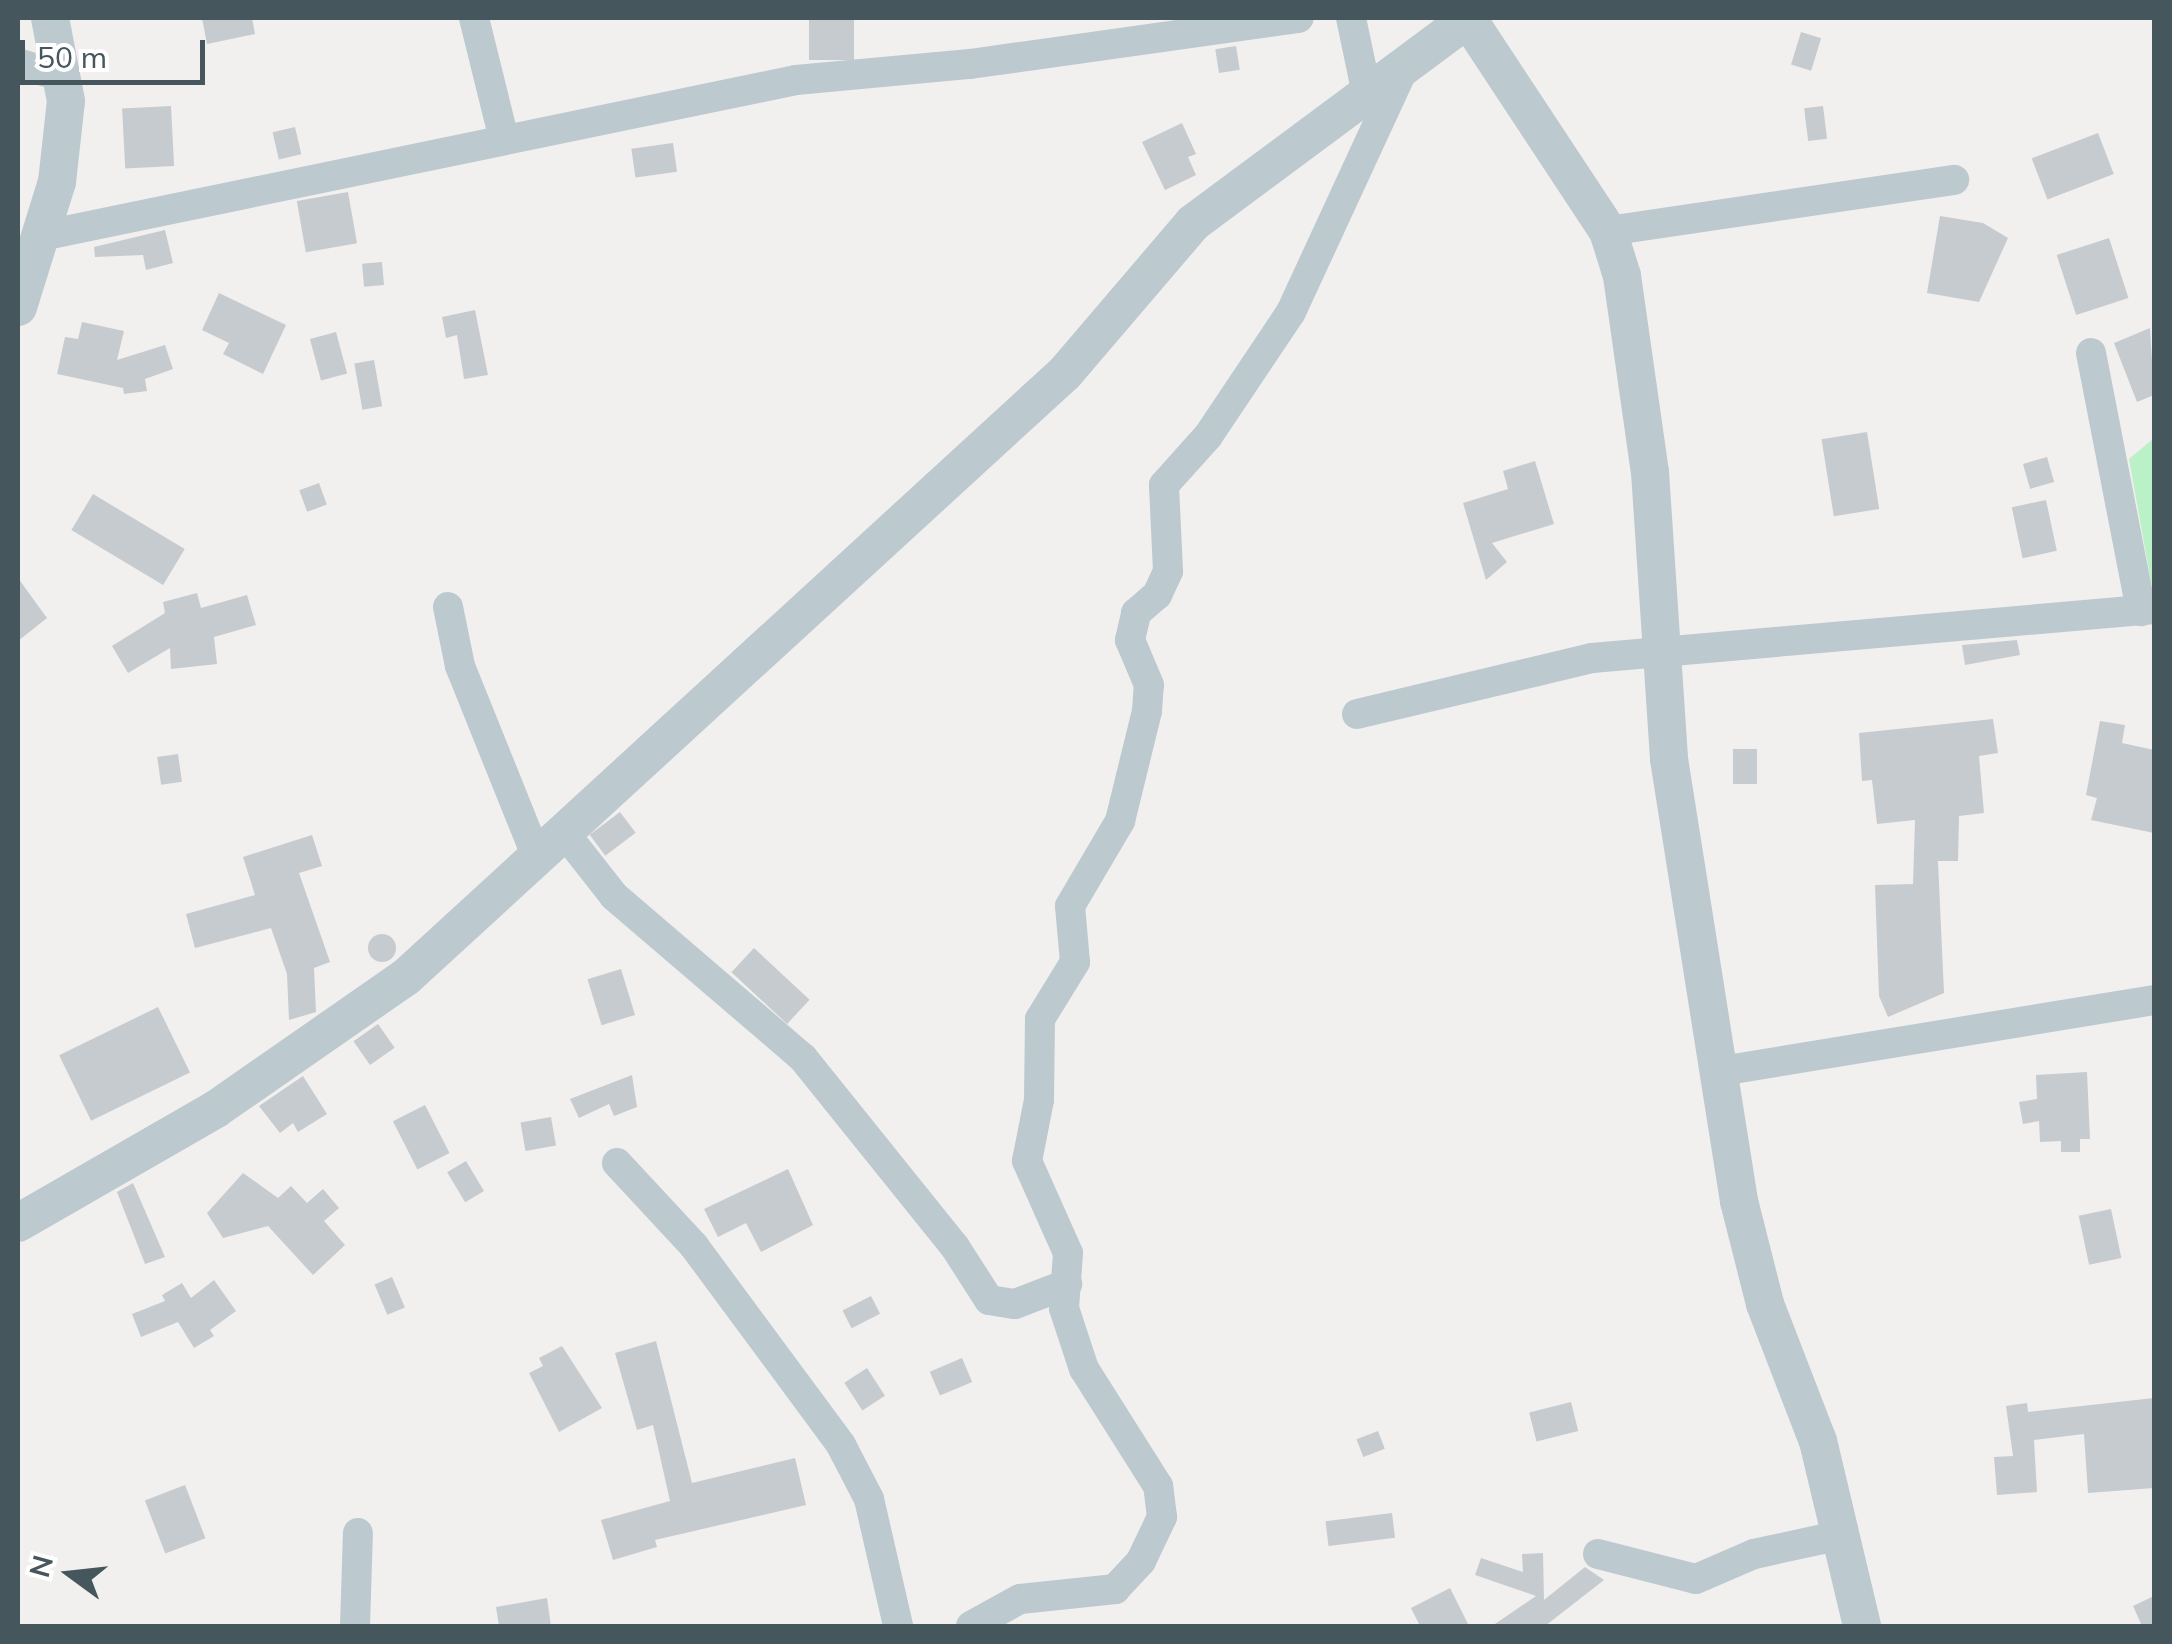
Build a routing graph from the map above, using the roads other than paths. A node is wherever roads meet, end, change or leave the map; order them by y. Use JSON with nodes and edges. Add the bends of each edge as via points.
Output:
{"nodes":[{"id":1,"x":50,"y":18,"type":"edge"},
{"id":2,"x":474,"y":18,"type":"edge"},
{"id":3,"x":1298,"y":18,"type":"edge"},
{"id":4,"x":1351,"y":18,"type":"edge"},
{"id":5,"x":1469,"y":18,"type":"edge"},
{"id":6,"x":18,"y":63,"type":"edge"},
{"id":7,"x":1402,"y":72,"type":"junction"},
{"id":8,"x":62,"y":77,"type":"junction"},
{"id":9,"x":1367,"y":94,"type":"junction"},
{"id":10,"x":504,"y":139,"type":"junction"},
{"id":11,"x":1954,"y":180,"type":"dead end"},
{"id":12,"x":1608,"y":230,"type":"junction"},
{"id":13,"x":41,"y":236,"type":"junction"},
{"id":14,"x":18,"y":307,"type":"edge"},
{"id":15,"x":2092,"y":353,"type":"dead end"},
{"id":16,"x":448,"y":606,"type":"dead end"},
{"id":17,"x":2148,"y":610,"type":"edge"},
{"id":18,"x":1658,"y":657,"type":"junction"},
{"id":19,"x":1357,"y":714,"type":"dead end"},
{"id":20,"x":551,"y":846,"type":"junction"},
{"id":21,"x":2154,"y":1000,"type":"edge"},
{"id":22,"x":1721,"y":1071,"type":"junction"},
{"id":23,"x":617,"y":1163,"type":"dead end"},
{"id":24,"x":18,"y":1223,"type":"edge"},
{"id":25,"x":1067,"y":1284,"type":"junction"},
{"id":26,"x":358,"y":1533,"type":"dead end"},
{"id":27,"x":1841,"y":1535,"type":"junction"},
{"id":28,"x":1598,"y":1554,"type":"dead end"},
{"id":29,"x":356,"y":1626,"type":"edge"},
{"id":30,"x":898,"y":1626,"type":"edge"},
{"id":31,"x":971,"y":1626,"type":"edge"},
{"id":32,"x":1862,"y":1626,"type":"edge"}],
"edges":[{"from":1,"to":8,"type":"street"},
{"from":2,"to":10,"type":"street"},
{"from":3,"to":10,"type":"street","via":[[970,64],[796,80]]},
{"from":4,"to":9,"type":"street"},
{"from":5,"to":7,"type":"street"},
{"from":5,"to":12,"type":"street"},
{"from":6,"to":8,"type":"street"},
{"from":7,"to":9,"type":"street"},
{"from":7,"to":25,"type":"street","via":[[1291,312],[1208,436],[1164,485],[1168,571],[1163,587],[1136,613],[1130,640],[1149,685],[1147,711],[1120,822],[1070,906],[1076,962],[1040,1019],[1039,1100],[1027,1161],[1068,1253]]},
{"from":8,"to":13,"type":"street","via":[[57,182]]},
{"from":9,"to":20,"type":"street","via":[[1192,223],[1066,373],[848,566]]},
{"from":10,"to":13,"type":"street"},
{"from":11,"to":12,"type":"street"},
{"from":12,"to":18,"type":"street","via":[[1635,335],[1650,472]]},
{"from":13,"to":14,"type":"street"},
{"from":15,"to":17,"type":"street"},
{"from":16,"to":20,"type":"street","via":[[460,666]]},
{"from":17,"to":18,"type":"street"},
{"from":18,"to":19,"type":"street","via":[[1592,658]]},
{"from":18,"to":22,"type":"street"},
{"from":20,"to":24,"type":"street","via":[[365,1009],[163,1142]]},
{"from":20,"to":25,"type":"street","via":[[813,1070],[989,1300],[1015,1304]]},
{"from":21,"to":22,"type":"street"},
{"from":22,"to":27,"type":"street","via":[[1760,1288],[1818,1442]]},
{"from":23,"to":30,"type":"street","via":[[694,1246],[842,1445],[869,1500]]},
{"from":25,"to":31,"type":"street","via":[[1064,1308],[1084,1369],[1158,1486],[1162,1517],[1141,1561],[1116,1590],[1020,1599]]},
{"from":26,"to":29,"type":"street"},
{"from":27,"to":28,"type":"street","via":[[1754,1554],[1696,1579]]},
{"from":27,"to":32,"type":"street"}]}
